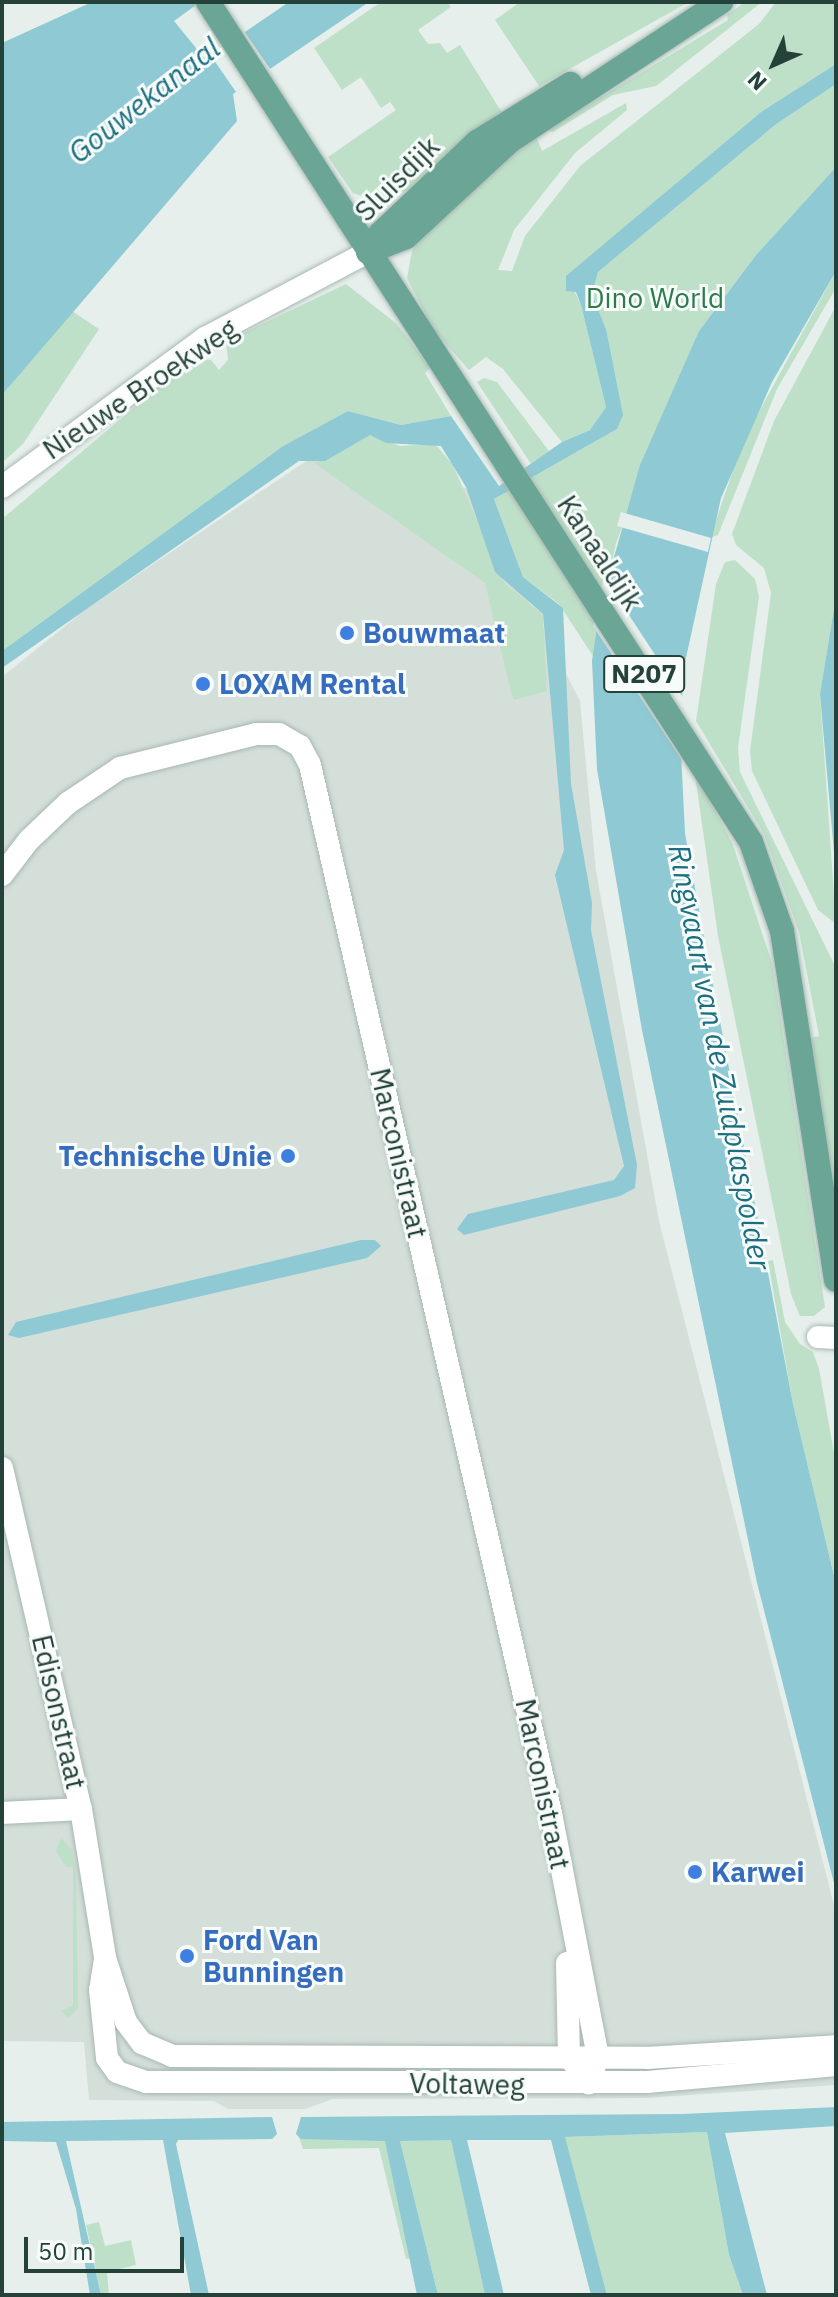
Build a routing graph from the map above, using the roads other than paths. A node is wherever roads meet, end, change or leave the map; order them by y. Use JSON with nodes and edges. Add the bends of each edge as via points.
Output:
{"nodes":[{"id":1,"x":208,"y":2,"type":"edge"},
{"id":2,"x":721,"y":2,"type":"edge"},
{"id":3,"x":368,"y":252,"type":"junction"},
{"id":4,"x":2,"y":487,"type":"edge"},
{"id":5,"x":2,"y":875,"type":"edge"},
{"id":6,"x":836,"y":1280,"type":"edge"},
{"id":7,"x":2,"y":1468,"type":"edge"},
{"id":8,"x":81,"y":1809,"type":"junction"},
{"id":9,"x":2,"y":1813,"type":"edge"},
{"id":10,"x":566,"y":1902,"type":"junction"},
{"id":11,"x":105,"y":1958,"type":"junction"},
{"id":12,"x":142,"y":2043,"type":"joint"},
{"id":13,"x":836,"y":2046,"type":"edge"},
{"id":14,"x":569,"y":2057,"type":"junction"},
{"id":15,"x":598,"y":2057,"type":"junction"},
{"id":16,"x":107,"y":2058,"type":"joint"},
{"id":17,"x":836,"y":2065,"type":"edge"},
{"id":18,"x":589,"y":2083,"type":"junction"}],
"edges":[{"from":1,"to":3,"type":"main road","name":"Kanaaldijk","number":"N207"},
{"from":2,"to":3,"type":"main road","name":"Sluisdijk","via":[[510,141],[406,237]]},
{"from":3,"to":4,"type":"street","name":"Nieuwe Broekweg","via":[[205,338]]},
{"from":3,"to":6,"type":"main road","name":"Kanaaldijk","number":"N207","via":[[751,842],[782,931]]},
{"from":5,"to":10,"type":"street","name":"Marconistraat","via":[[68,803],[120,768],[256,734],[279,734],[300,746],[310,765],[498,1582]]},
{"from":7,"to":8,"type":"street","name":"Edisonstraat"},
{"from":8,"to":9,"type":"street"},
{"from":8,"to":11,"type":"street","name":"Edisonstraat"},
{"from":10,"to":14,"type":"street","name":"Marconistraat"},
{"from":10,"to":15,"type":"street","name":"Marconistraat"},
{"from":11,"to":12,"type":"street","name":"Edisonstraat","via":[[121,2011]]},
{"from":11,"to":16,"type":"street","name":"Edisonstraat","via":[[100,1990]]},
{"from":12,"to":14,"type":"street","name":"Voltaweg","via":[[172,2056]]},
{"from":13,"to":15,"type":"street","name":"Voltaweg","via":[[692,2058]]},
{"from":14,"to":15,"type":"street","name":"Voltaweg"},
{"from":14,"to":18,"type":"street"},
{"from":15,"to":18,"type":"street"},
{"from":16,"to":18,"type":"street","name":"Voltaweg","via":[[117,2072],[146,2082]]},
{"from":17,"to":18,"type":"street","name":"Voltaweg"}]}
